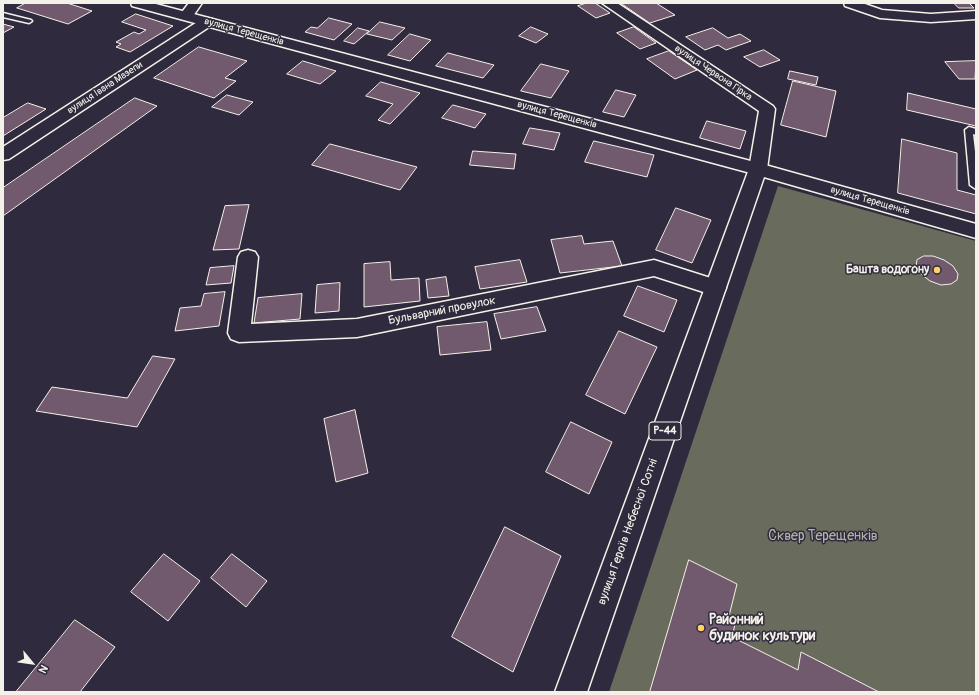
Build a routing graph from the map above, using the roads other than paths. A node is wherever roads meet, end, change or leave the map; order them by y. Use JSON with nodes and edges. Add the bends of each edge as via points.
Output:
{"nodes":[{"id":1,"x":137,"y":3,"type":"edge"},
{"id":2,"x":196,"y":3,"type":"edge"},
{"id":3,"x":608,"y":3,"type":"edge"},
{"id":4,"x":850,"y":3,"type":"edge"},
{"id":5,"x":3,"y":15,"type":"edge"},
{"id":6,"x":976,"y":15,"type":"edge"},
{"id":7,"x":186,"y":16,"type":"junction"},
{"id":8,"x":29,"y":21,"type":"dead end"},
{"id":9,"x":207,"y":22,"type":"junction"},
{"id":10,"x":976,"y":132,"type":"edge"},
{"id":11,"x":3,"y":155,"type":"edge"},
{"id":12,"x":758,"y":169,"type":"junction"},
{"id":13,"x":976,"y":186,"type":"edge"},
{"id":14,"x":976,"y":231,"type":"edge"},
{"id":15,"x":248,"y":257,"type":"dead end"},
{"id":16,"x":716,"y":288,"type":"junction"},
{"id":17,"x":571,"y":692,"type":"edge"}],
"edges":[{"from":1,"to":7,"type":"street","name":"вулиця Терещенків"},
{"from":2,"to":7,"type":"street"},
{"from":3,"to":12,"type":"street","name":"вулиця Червона Гірка","via":[[767,109]]},
{"from":4,"to":6,"type":"street","via":[[880,14],[931,18]]},
{"from":5,"to":8,"type":"lane"},
{"from":7,"to":9,"type":"street","name":"вулиця Терещенків"},
{"from":9,"to":11,"type":"street","name":"вулиця Івана Мазепи"},
{"from":9,"to":12,"type":"street","name":"вулиця Терещенків"},
{"from":10,"to":13,"type":"lane","via":[[969,130]]},
{"from":12,"to":14,"type":"street","name":"вулиця Терещенків"},
{"from":12,"to":16,"type":"street","name":"вулиця Героїв Небесної Сотні","number":"Р-44"},
{"from":15,"to":16,"type":"street","name":"Бульварний провулок","via":[[239,333],[357,328],[654,268]]},
{"from":16,"to":17,"type":"street","name":"вулиця Героїв Небесної Сотні","number":"Р-44"}]}
